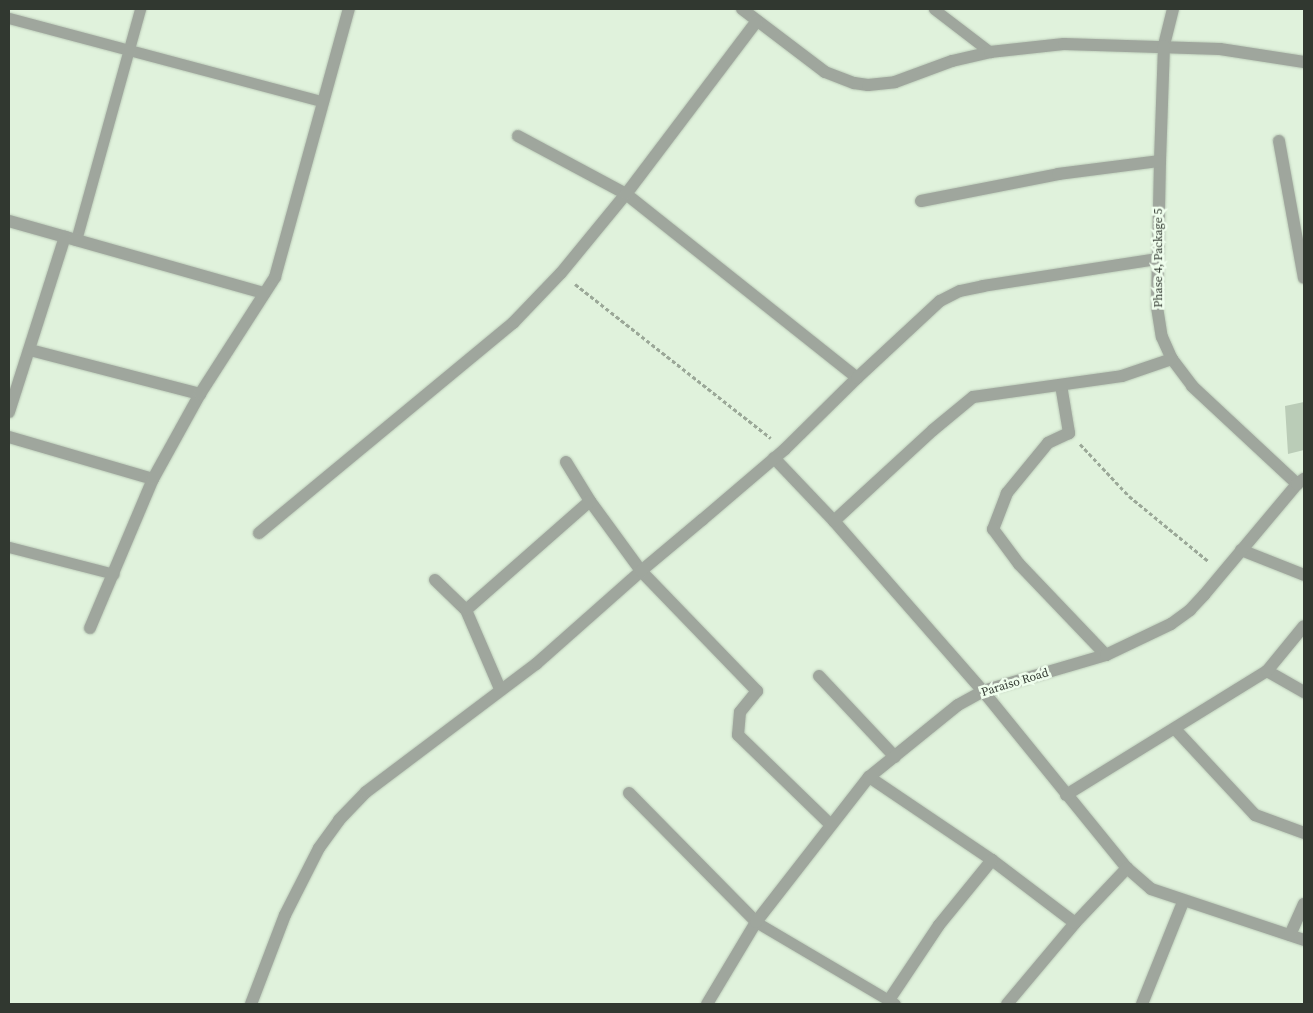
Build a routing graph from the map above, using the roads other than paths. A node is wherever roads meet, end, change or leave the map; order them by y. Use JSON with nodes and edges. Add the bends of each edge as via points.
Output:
{"nodes":[{"id":1,"x":140,"y":9,"type":"edge"},
{"id":2,"x":349,"y":9,"type":"edge"},
{"id":3,"x":742,"y":9,"type":"edge"},
{"id":4,"x":934,"y":9,"type":"edge"},
{"id":5,"x":1173,"y":9,"type":"edge"},
{"id":6,"x":9,"y":18,"type":"edge"},
{"id":7,"x":757,"y":21,"type":"junction"},
{"id":8,"x":1164,"y":46,"type":"junction"},
{"id":9,"x":130,"y":49,"type":"junction"},
{"id":10,"x":990,"y":52,"type":"junction"},
{"id":11,"x":1304,"y":62,"type":"edge"},
{"id":12,"x":322,"y":101,"type":"junction"},
{"id":13,"x":518,"y":136,"type":"dead end"},
{"id":14,"x":1279,"y":141,"type":"dead end"},
{"id":15,"x":1160,"y":161,"type":"junction"},
{"id":16,"x":626,"y":194,"type":"junction"},
{"id":17,"x":921,"y":201,"type":"dead end"},
{"id":18,"x":9,"y":221,"type":"edge"},
{"id":19,"x":71,"y":238,"type":"junction"},
{"id":20,"x":1157,"y":259,"type":"junction"},
{"id":21,"x":1304,"y":278,"type":"edge"},
{"id":22,"x":264,"y":293,"type":"junction"},
{"id":23,"x":30,"y":350,"type":"junction"},
{"id":24,"x":1172,"y":359,"type":"junction"},
{"id":25,"x":857,"y":378,"type":"junction"},
{"id":26,"x":1061,"y":385,"type":"junction"},
{"id":27,"x":200,"y":394,"type":"junction"},
{"id":28,"x":9,"y":412,"type":"edge"},
{"id":29,"x":9,"y":437,"type":"edge"},
{"id":30,"x":774,"y":458,"type":"junction"},
{"id":31,"x":566,"y":462,"type":"dead end"},
{"id":32,"x":154,"y":478,"type":"junction"},
{"id":33,"x":1301,"y":481,"type":"edge"},
{"id":34,"x":590,"y":501,"type":"junction"},
{"id":35,"x":834,"y":521,"type":"junction"},
{"id":36,"x":259,"y":533,"type":"dead end"},
{"id":37,"x":9,"y":547,"type":"edge"},
{"id":38,"x":1241,"y":550,"type":"junction"},
{"id":39,"x":641,"y":571,"type":"junction"},
{"id":40,"x":114,"y":574,"type":"junction"},
{"id":41,"x":1304,"y":575,"type":"edge"},
{"id":42,"x":435,"y":580,"type":"dead end"},
{"id":43,"x":466,"y":610,"type":"junction"},
{"id":44,"x":1304,"y":626,"type":"edge"},
{"id":45,"x":90,"y":628,"type":"dead end"},
{"id":46,"x":1106,"y":655,"type":"junction"},
{"id":47,"x":1267,"y":671,"type":"junction"},
{"id":48,"x":819,"y":676,"type":"dead end"},
{"id":49,"x":500,"y":689,"type":"junction"},
{"id":50,"x":983,"y":691,"type":"junction"},
{"id":51,"x":1304,"y":692,"type":"edge"},
{"id":52,"x":1175,"y":729,"type":"junction"},
{"id":53,"x":895,"y":757,"type":"junction"},
{"id":54,"x":869,"y":777,"type":"junction"},
{"id":55,"x":629,"y":793,"type":"dead end"},
{"id":56,"x":1066,"y":795,"type":"junction"},
{"id":57,"x":831,"y":825,"type":"junction"},
{"id":58,"x":1304,"y":833,"type":"edge"},
{"id":59,"x":992,"y":860,"type":"junction"},
{"id":60,"x":1127,"y":868,"type":"junction"},
{"id":61,"x":1183,"y":902,"type":"junction"},
{"id":62,"x":1304,"y":904,"type":"edge"},
{"id":63,"x":756,"y":922,"type":"junction"},
{"id":64,"x":1075,"y":923,"type":"junction"},
{"id":65,"x":1290,"y":935,"type":"junction"},
{"id":66,"x":1304,"y":940,"type":"edge"},
{"id":67,"x":892,"y":1002,"type":"edge"},
{"id":68,"x":251,"y":1004,"type":"edge"},
{"id":69,"x":709,"y":1004,"type":"edge"},
{"id":70,"x":1008,"y":1004,"type":"edge"},
{"id":71,"x":1142,"y":1004,"type":"edge"}],
"edges":[{"from":1,"to":9,"type":"lane"},
{"from":2,"to":12,"type":"street"},
{"from":3,"to":7,"type":"street"},
{"from":4,"to":10,"type":"lane"},
{"from":5,"to":8,"type":"street","name":"Phase 4, Package 5"},
{"from":6,"to":9,"type":"lane"},
{"from":7,"to":10,"type":"street","via":[[825,72],[868,85],[894,82],[952,61]]},
{"from":7,"to":16,"type":"street"},
{"from":8,"to":10,"type":"street","via":[[1064,44]]},
{"from":8,"to":11,"type":"street","via":[[1220,48]]},
{"from":8,"to":15,"type":"street","name":"Phase 4, Package 5"},
{"from":9,"to":12,"type":"lane"},
{"from":9,"to":19,"type":"lane"},
{"from":12,"to":22,"type":"street","via":[[275,277]]},
{"from":13,"to":16,"type":"street"},
{"from":14,"to":21,"type":"street"},
{"from":15,"to":17,"type":"street","via":[[1058,174]]},
{"from":15,"to":20,"type":"street","name":"Phase 4, Package 5"},
{"from":16,"to":25,"type":"street"},
{"from":16,"to":36,"type":"street","via":[[561,272],[513,323]]},
{"from":18,"to":19,"type":"street"},
{"from":19,"to":22,"type":"street"},
{"from":19,"to":23,"type":"street"},
{"from":20,"to":24,"type":"street","name":"Phase 4, Package 5","via":[[1157,307],[1162,337]]},
{"from":20,"to":25,"type":"street","via":[[960,291],[940,301]]},
{"from":22,"to":27,"type":"street"},
{"from":23,"to":27,"type":"street"},
{"from":23,"to":28,"type":"street"},
{"from":24,"to":26,"type":"street","via":[[1122,376]]},
{"from":24,"to":33,"type":"street","name":"Phase 4, Package 5","via":[[1192,386]]},
{"from":25,"to":30,"type":"street"},
{"from":26,"to":35,"type":"street","via":[[983,395],[966,401]]},
{"from":26,"to":46,"type":"street","via":[[1069,432],[1048,443],[1007,493],[994,529],[1019,564]]},
{"from":27,"to":32,"type":"street"},
{"from":29,"to":32,"type":"street"},
{"from":30,"to":35,"type":"street"},
{"from":30,"to":39,"type":"street"},
{"from":31,"to":34,"type":"street"},
{"from":32,"to":40,"type":"street"},
{"from":33,"to":38,"type":"street","name":"Paraiso Road"},
{"from":34,"to":39,"type":"street"},
{"from":34,"to":43,"type":"street"},
{"from":35,"to":50,"type":"street"},
{"from":37,"to":40,"type":"lane"},
{"from":38,"to":41,"type":"street"},
{"from":38,"to":46,"type":"street","name":"Paraiso Road","via":[[1190,610],[1171,624]]},
{"from":39,"to":49,"type":"street","via":[[536,664]]},
{"from":39,"to":57,"type":"street","via":[[758,691],[740,712],[738,735]]},
{"from":40,"to":45,"type":"street"},
{"from":42,"to":43,"type":"street"},
{"from":43,"to":49,"type":"street"},
{"from":44,"to":47,"type":"street"},
{"from":46,"to":50,"type":"street","name":"Paraiso Road"},
{"from":47,"to":51,"type":"street"},
{"from":47,"to":52,"type":"street"},
{"from":48,"to":53,"type":"street"},
{"from":49,"to":68,"type":"street","via":[[366,792],[339,820],[319,848],[285,915]]},
{"from":50,"to":53,"type":"street","name":"Paraiso Road","via":[[958,705]]},
{"from":50,"to":56,"type":"street"},
{"from":52,"to":56,"type":"street"},
{"from":52,"to":58,"type":"street","via":[[1255,816]]},
{"from":53,"to":54,"type":"street","name":"Paraiso Road"},
{"from":54,"to":57,"type":"street","name":"Paraiso Road"},
{"from":54,"to":59,"type":"street"},
{"from":55,"to":63,"type":"street"},
{"from":56,"to":60,"type":"street"},
{"from":57,"to":63,"type":"street","name":"Paraiso Road"},
{"from":59,"to":64,"type":"street"},
{"from":59,"to":67,"type":"street","via":[[939,925]]},
{"from":60,"to":61,"type":"street","via":[[1150,889]]},
{"from":60,"to":64,"type":"street"},
{"from":61,"to":65,"type":"street"},
{"from":61,"to":71,"type":"street"},
{"from":62,"to":65,"type":"street"},
{"from":63,"to":67,"type":"lane"},
{"from":63,"to":69,"type":"street","name":"Paraiso Road"},
{"from":64,"to":70,"type":"street"},
{"from":65,"to":66,"type":"street"}]}
